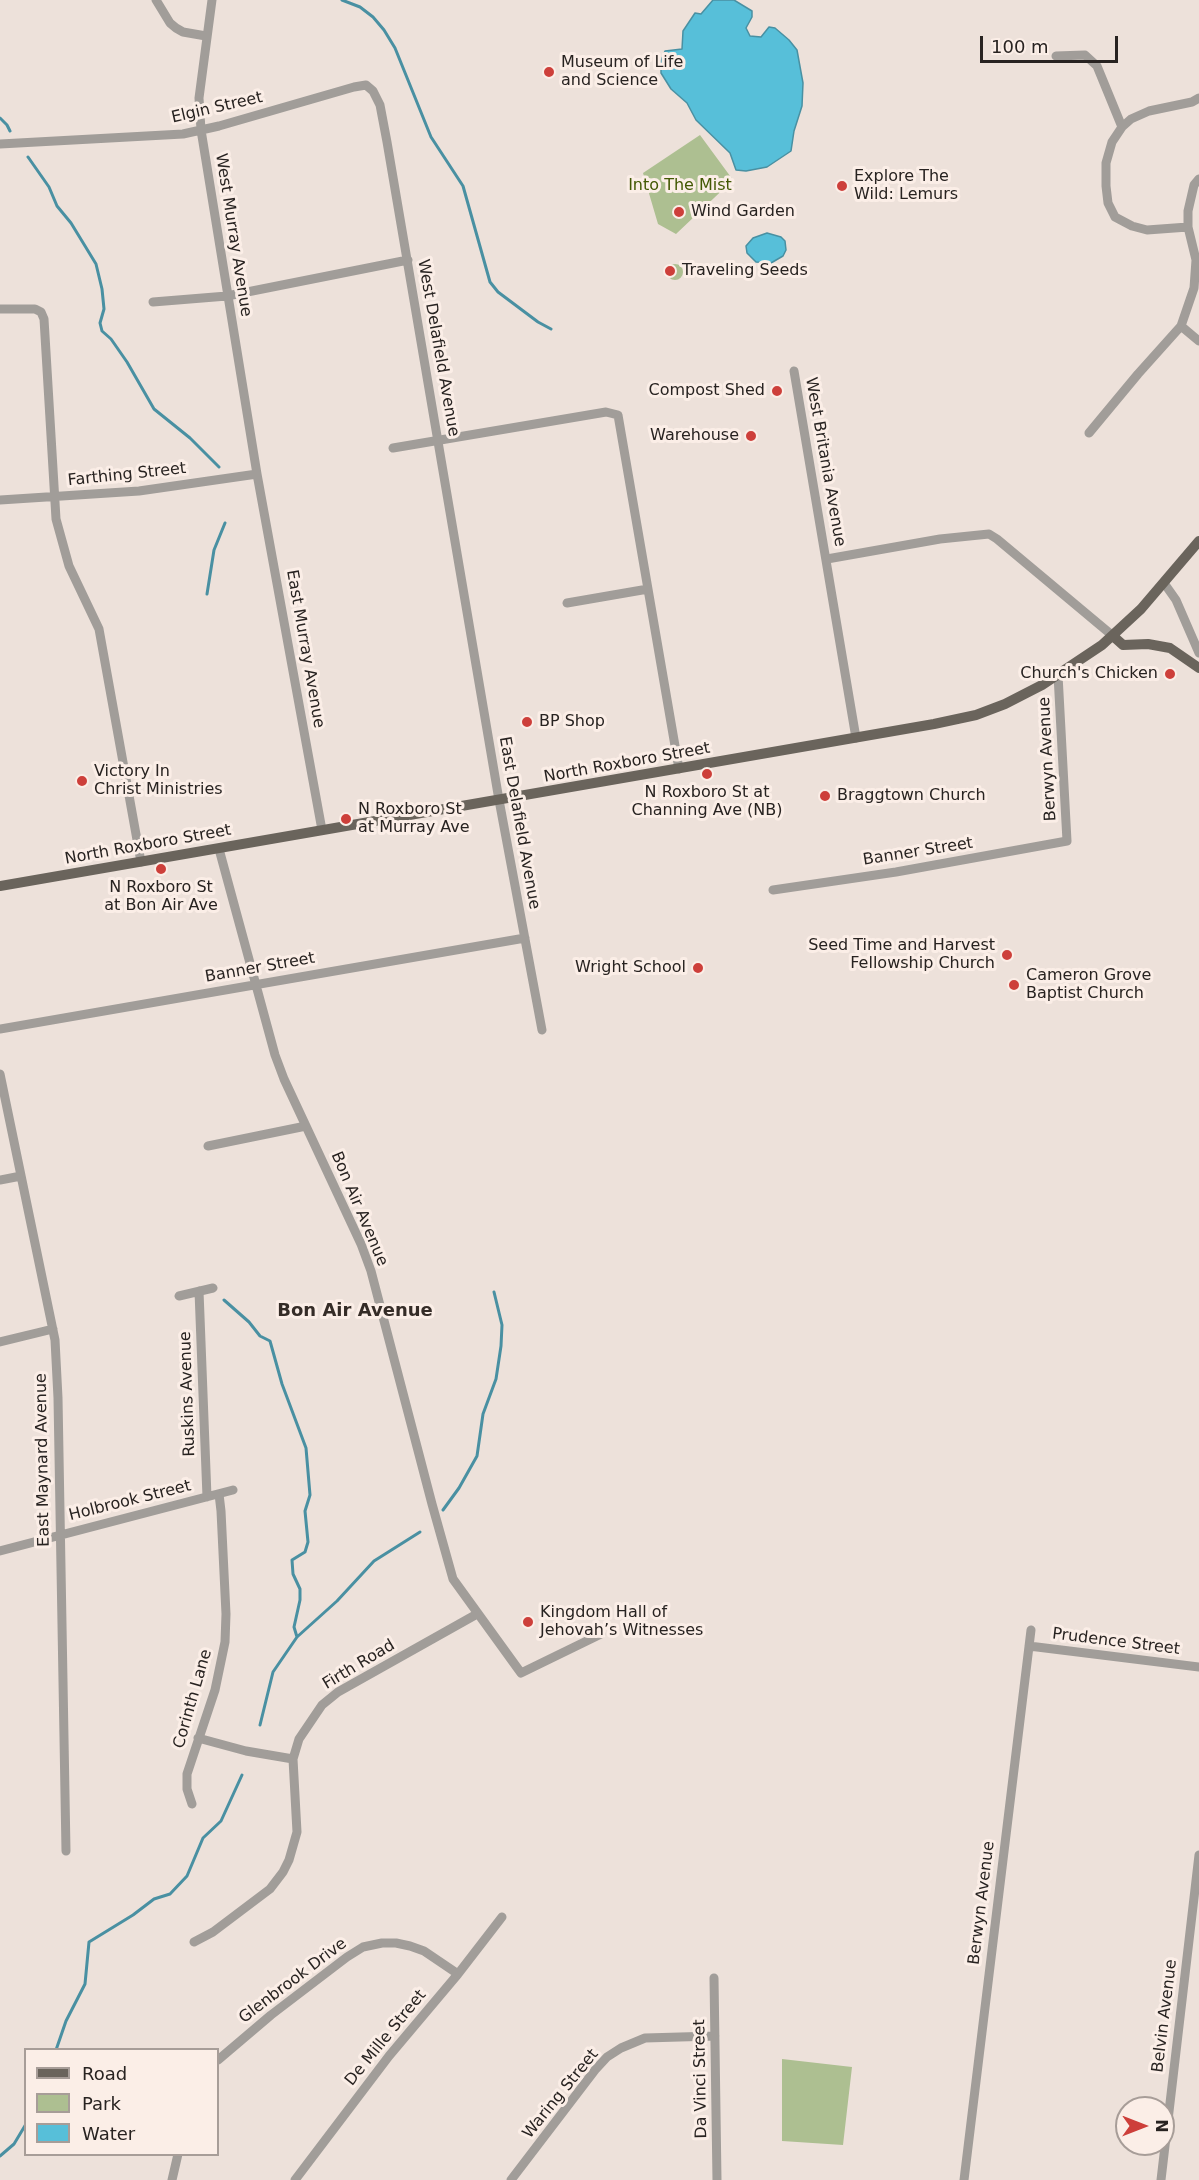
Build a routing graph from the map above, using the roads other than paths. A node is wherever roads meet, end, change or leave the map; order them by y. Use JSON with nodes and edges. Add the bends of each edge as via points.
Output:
{"nodes":[{"id":1,"x":156,"y":0,"type":"edge"},
{"id":2,"x":212,"y":0,"type":"edge"},
{"id":3,"x":206,"y":36,"type":"junction"},
{"id":4,"x":1056,"y":56,"type":"dead end"},
{"id":5,"x":366,"y":85,"type":"joint"},
{"id":6,"x":1199,"y":98,"type":"edge"},
{"id":7,"x":1122,"y":127,"type":"junction"},
{"id":8,"x":201,"y":130,"type":"junction"},
{"id":9,"x":0,"y":144,"type":"edge"},
{"id":10,"x":1199,"y":179,"type":"edge"},
{"id":11,"x":1188,"y":227,"type":"junction"},
{"id":12,"x":408,"y":260,"type":"junction"},
{"id":13,"x":227,"y":296,"type":"junction"},
{"id":14,"x":153,"y":302,"type":"dead end"},
{"id":15,"x":0,"y":309,"type":"edge"},
{"id":16,"x":1181,"y":326,"type":"junction"},
{"id":17,"x":1199,"y":341,"type":"edge"},
{"id":18,"x":794,"y":371,"type":"dead end"},
{"id":19,"x":1089,"y":433,"type":"dead end"},
{"id":20,"x":438,"y":441,"type":"junction"},
{"id":21,"x":393,"y":448,"type":"dead end"},
{"id":22,"x":257,"y":474,"type":"junction"},
{"id":23,"x":55,"y":497,"type":"junction"},
{"id":24,"x":0,"y":500,"type":"edge"},
{"id":25,"x":1199,"y":541,"type":"edge"},
{"id":26,"x":827,"y":559,"type":"junction"},
{"id":27,"x":1164,"y":583,"type":"junction"},
{"id":28,"x":648,"y":589,"type":"junction"},
{"id":29,"x":567,"y":603,"type":"dead end"},
{"id":30,"x":469,"y":620,"type":"joint"},
{"id":31,"x":1113,"y":636,"type":"junction"},
{"id":32,"x":1199,"y":653,"type":"edge"},
{"id":33,"x":1199,"y":668,"type":"edge"},
{"id":34,"x":1058,"y":675,"type":"junction"},
{"id":35,"x":856,"y":738,"type":"junction"},
{"id":36,"x":679,"y":769,"type":"junction"},
{"id":37,"x":499,"y":800,"type":"junction"},
{"id":38,"x":322,"y":830,"type":"junction"},
{"id":39,"x":1068,"y":841,"type":"joint"},
{"id":40,"x":219,"y":849,"type":"junction"},
{"id":41,"x":141,"y":862,"type":"junction"},
{"id":42,"x":0,"y":886,"type":"edge"},
{"id":43,"x":773,"y":890,"type":"dead end"},
{"id":44,"x":525,"y":938,"type":"junction"},
{"id":45,"x":256,"y":984,"type":"junction"},
{"id":46,"x":0,"y":1029,"type":"edge"},
{"id":47,"x":542,"y":1030,"type":"dead end"},
{"id":48,"x":0,"y":1074,"type":"edge"},
{"id":49,"x":306,"y":1126,"type":"junction"},
{"id":50,"x":208,"y":1146,"type":"dead end"},
{"id":51,"x":21,"y":1176,"type":"junction"},
{"id":52,"x":0,"y":1180,"type":"edge"},
{"id":53,"x":213,"y":1288,"type":"dead end"},
{"id":54,"x":199,"y":1291,"type":"junction"},
{"id":55,"x":179,"y":1296,"type":"dead end"},
{"id":56,"x":53,"y":1329,"type":"junction"},
{"id":57,"x":0,"y":1342,"type":"edge"},
{"id":58,"x":233,"y":1490,"type":"dead end"},
{"id":59,"x":219,"y":1494,"type":"junction"},
{"id":60,"x":207,"y":1497,"type":"junction"},
{"id":61,"x":60,"y":1534,"type":"junction"},
{"id":62,"x":0,"y":1551,"type":"edge"},
{"id":63,"x":477,"y":1614,"type":"junction"},
{"id":64,"x":1031,"y":1630,"type":"dead end"},
{"id":65,"x":601,"y":1635,"type":"dead end"},
{"id":66,"x":1029,"y":1647,"type":"junction"},
{"id":67,"x":1199,"y":1667,"type":"edge"},
{"id":68,"x":198,"y":1738,"type":"junction"},
{"id":69,"x":293,"y":1759,"type":"junction"},
{"id":70,"x":192,"y":1804,"type":"dead end"},
{"id":71,"x":66,"y":1851,"type":"dead end"},
{"id":72,"x":1199,"y":1855,"type":"edge"},
{"id":73,"x":502,"y":1917,"type":"dead end"},
{"id":74,"x":194,"y":1942,"type":"dead end"},
{"id":75,"x":458,"y":1974,"type":"junction"},
{"id":76,"x":714,"y":1978,"type":"dead end"},
{"id":77,"x":715,"y":2036,"type":"junction"},
{"id":78,"x":219,"y":2059,"type":"edge"},
{"id":79,"x":178,"y":2156,"type":"edge"},
{"id":80,"x":172,"y":2180,"type":"edge"},
{"id":81,"x":295,"y":2180,"type":"edge"},
{"id":82,"x":511,"y":2180,"type":"edge"},
{"id":83,"x":717,"y":2180,"type":"edge"},
{"id":84,"x":964,"y":2180,"type":"edge"},
{"id":85,"x":1161,"y":2180,"type":"edge"}],
"edges":[{"from":1,"to":3,"type":"street","via":[[176,28]]},
{"from":2,"to":3,"type":"street","name":"West Murray Avenue"},
{"from":3,"to":8,"type":"street","name":"West Murray Avenue","via":[[199,98]]},
{"from":4,"to":7,"type":"street","via":[[1085,55],[1097,66]]},
{"from":5,"to":8,"type":"street","name":"Elgin Street"},
{"from":5,"to":12,"type":"street","name":"West Delafield Avenue","via":[[380,105]]},
{"from":6,"to":7,"type":"street","via":[[1149,111]]},
{"from":7,"to":11,"type":"street","via":[[1112,142],[1106,163],[1108,203],[1115,216],[1147,230]]},
{"from":8,"to":9,"type":"street","name":"Elgin Street"},
{"from":8,"to":13,"type":"street","name":"West Murray Avenue"},
{"from":10,"to":11,"type":"street","via":[[1190,197]]},
{"from":11,"to":16,"type":"street","via":[[1196,260],[1194,288]]},
{"from":12,"to":13,"type":"street"},
{"from":12,"to":20,"type":"street","name":"West Delafield Avenue"},
{"from":13,"to":14,"type":"street"},
{"from":13,"to":22,"type":"street","name":"West Murray Avenue"},
{"from":15,"to":23,"type":"street","via":[[35,309],[44,319]]},
{"from":16,"to":17,"type":"street"},
{"from":16,"to":19,"type":"street"},
{"from":18,"to":26,"type":"street","name":"West Britania Avenue"},
{"from":20,"to":21,"type":"street"},
{"from":20,"to":28,"type":"street","via":[[606,412],[618,415]]},
{"from":20,"to":30,"type":"street","name":"West Delafield Avenue"},
{"from":22,"to":23,"type":"street","name":"Farthing Street","via":[[139,491]]},
{"from":22,"to":38,"type":"street","name":"East Murray Avenue"},
{"from":23,"to":24,"type":"street","name":"Farthing Street"},
{"from":23,"to":41,"type":"street","via":[[56,519],[69,566],[99,629]]},
{"from":25,"to":27,"type":"main road","name":"North Roxboro Street"},
{"from":26,"to":31,"type":"street","via":[[988,534]]},
{"from":26,"to":35,"type":"street","name":"West Britania Avenue"},
{"from":27,"to":31,"type":"main road","name":"North Roxboro Street"},
{"from":27,"to":32,"type":"street","via":[[1176,600]]},
{"from":28,"to":29,"type":"street"},
{"from":28,"to":36,"type":"street"},
{"from":30,"to":37,"type":"street","name":"East Delafield Avenue"},
{"from":31,"to":33,"type":"main road","via":[[1123,645],[1170,648]]},
{"from":31,"to":34,"type":"main road","name":"North Roxboro Street"},
{"from":34,"to":35,"type":"main road","name":"North Roxboro Street","via":[[1005,704],[976,714]]},
{"from":34,"to":39,"type":"street","name":"Berwyn Avenue"},
{"from":35,"to":36,"type":"main road","name":"North Roxboro Street"},
{"from":36,"to":37,"type":"main road","name":"North Roxboro Street"},
{"from":37,"to":38,"type":"main road","name":"North Roxboro Street"},
{"from":37,"to":44,"type":"street","name":"East Delafield Avenue"},
{"from":38,"to":40,"type":"main road","name":"North Roxboro Street"},
{"from":39,"to":43,"type":"street","name":"Banner Street"},
{"from":40,"to":41,"type":"main road","name":"North Roxboro Street"},
{"from":40,"to":45,"type":"street","name":"Bon Air Avenue"},
{"from":41,"to":42,"type":"main road","name":"North Roxboro Street"},
{"from":44,"to":45,"type":"street","name":"Banner Street"},
{"from":44,"to":47,"type":"street","name":"East Delafield Avenue"},
{"from":45,"to":46,"type":"street","name":"Banner Street"},
{"from":45,"to":49,"type":"street","name":"Bon Air Avenue","via":[[275,1055]]},
{"from":48,"to":51,"type":"street","name":"East Maynard Avenue"},
{"from":49,"to":50,"type":"street"},
{"from":49,"to":63,"type":"street","name":"Bon Air Avenue","via":[[371,1271],[448,1566]]},
{"from":51,"to":52,"type":"street"},
{"from":51,"to":56,"type":"street","name":"East Maynard Avenue"},
{"from":53,"to":54,"type":"street"},
{"from":54,"to":55,"type":"street"},
{"from":54,"to":60,"type":"street","name":"Ruskins Avenue"},
{"from":56,"to":57,"type":"street"},
{"from":56,"to":61,"type":"street","name":"East Maynard Avenue"},
{"from":58,"to":59,"type":"street","name":"Holbrook Street"},
{"from":59,"to":60,"type":"street","name":"Holbrook Street"},
{"from":59,"to":68,"type":"street","name":"Corinth Lane","via":[[225,1642],[215,1690]]},
{"from":60,"to":61,"type":"street","name":"Holbrook Street"},
{"from":61,"to":62,"type":"street","name":"Holbrook Street"},
{"from":61,"to":71,"type":"street","name":"East Maynard Avenue"},
{"from":63,"to":65,"type":"street","name":"Bon Air Avenue","via":[[521,1673]]},
{"from":63,"to":69,"type":"street","name":"Firth Road","via":[[338,1692],[322,1705],[299,1739]]},
{"from":64,"to":66,"type":"street","name":"Berwyn Avenue"},
{"from":66,"to":67,"type":"street","name":"Prudence Street"},
{"from":66,"to":84,"type":"street","name":"Berwyn Avenue"},
{"from":68,"to":69,"type":"street"},
{"from":68,"to":70,"type":"street","name":"Corinth Lane","via":[[186,1782]]},
{"from":69,"to":74,"type":"street","name":"Firth Road","via":[[297,1832],[283,1872],[270,1889]]},
{"from":72,"to":85,"type":"street","name":"Belvin Avenue"},
{"from":73,"to":75,"type":"street","name":"De Mille Street"},
{"from":75,"to":78,"type":"street","name":"Glenbrook Drive","via":[[410,1946],[382,1943],[363,1947]]},
{"from":75,"to":81,"type":"street","name":"De Mille Street","via":[[389,2056]]},
{"from":76,"to":77,"type":"street","name":"Da Vinci Street"},
{"from":77,"to":82,"type":"street","name":"Waring Street","via":[[645,2038],[607,2057]]},
{"from":77,"to":83,"type":"street","name":"Da Vinci Street"},
{"from":79,"to":80,"type":"street"}]}
